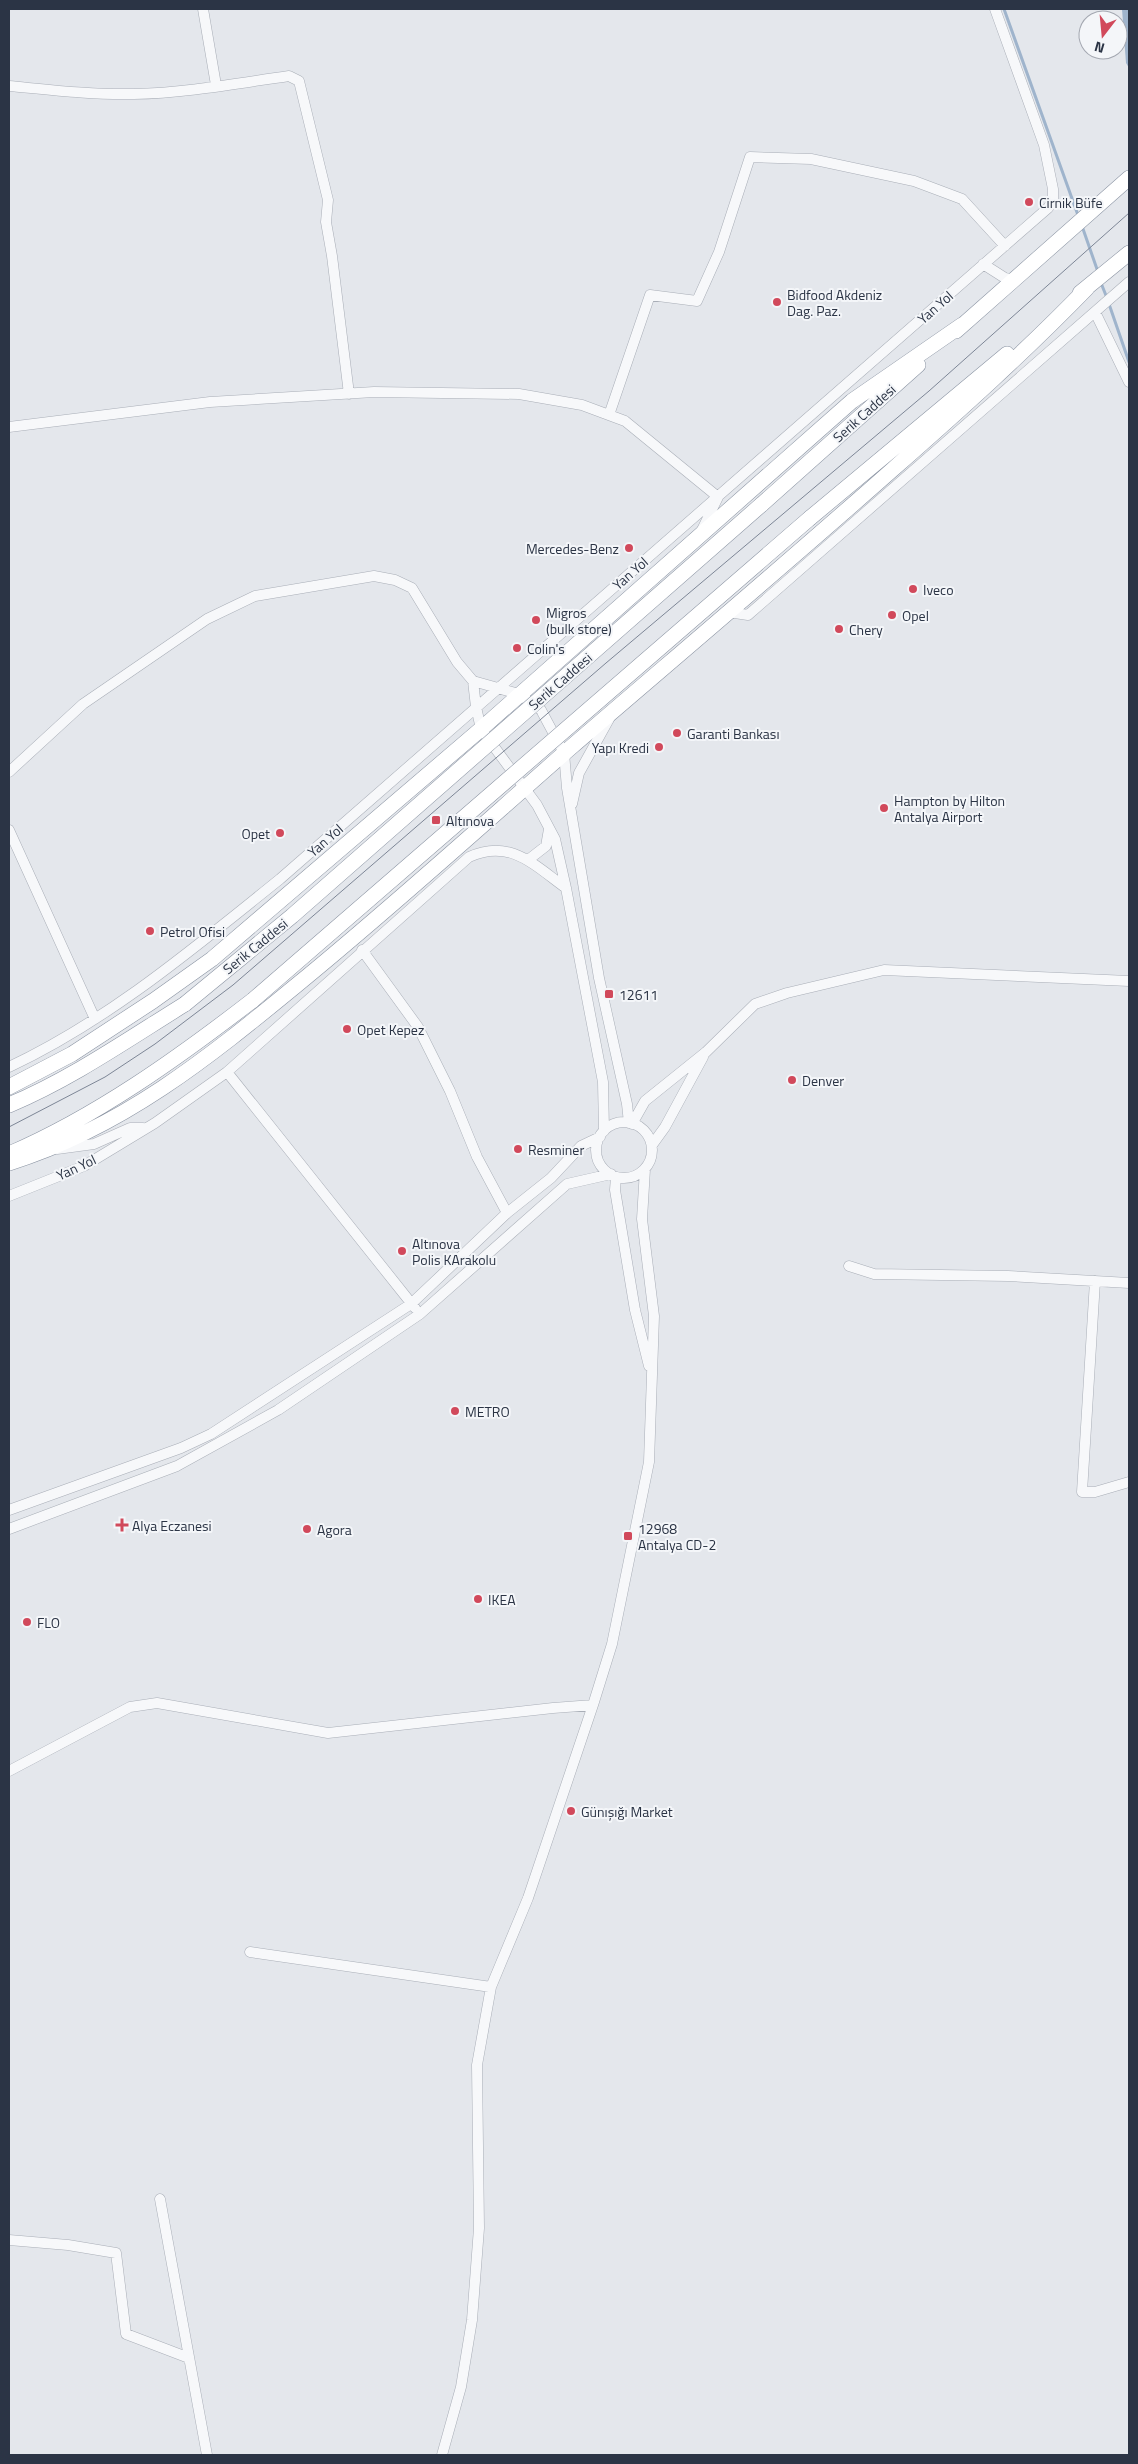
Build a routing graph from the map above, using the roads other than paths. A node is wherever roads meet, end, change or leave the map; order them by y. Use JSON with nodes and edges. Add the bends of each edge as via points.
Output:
{"nodes":[{"id":1,"x":203,"y":9,"type":"edge"},
{"id":2,"x":996,"y":9,"type":"edge"},
{"id":3,"x":216,"y":85,"type":"junction"},
{"id":4,"x":9,"y":86,"type":"edge"},
{"id":5,"x":1129,"y":178,"type":"edge"},
{"id":6,"x":1004,"y":246,"type":"junction"},
{"id":7,"x":1129,"y":253,"type":"edge"},
{"id":8,"x":983,"y":264,"type":"junction"},
{"id":9,"x":1014,"y":280,"type":"junction"},
{"id":10,"x":1126,"y":286,"type":"edge"},
{"id":11,"x":1087,"y":288,"type":"junction"},
{"id":12,"x":1095,"y":312,"type":"junction"},
{"id":13,"x":962,"y":325,"type":"junction"},
{"id":14,"x":1045,"y":332,"type":"junction"},
{"id":15,"x":1056,"y":346,"type":"junction"},
{"id":16,"x":1024,"y":351,"type":"junction"},
{"id":17,"x":1036,"y":364,"type":"junction"},
{"id":18,"x":1129,"y":382,"type":"edge"},
{"id":19,"x":349,"y":394,"type":"junction"},
{"id":20,"x":609,"y":415,"type":"junction"},
{"id":21,"x":9,"y":427,"type":"edge"},
{"id":22,"x":802,"y":444,"type":"junction"},
{"id":23,"x":772,"y":449,"type":"junction"},
{"id":24,"x":718,"y":497,"type":"junction"},
{"id":25,"x":700,"y":534,"type":"junction"},
{"id":26,"x":728,"y":612,"type":"junction"},
{"id":27,"x":473,"y":681,"type":"junction"},
{"id":28,"x":498,"y":687,"type":"junction"},
{"id":29,"x":519,"y":694,"type":"junction"},
{"id":30,"x":476,"y":707,"type":"junction"},
{"id":31,"x":614,"y":711,"type":"junction"},
{"id":32,"x":481,"y":729,"type":"junction"},
{"id":33,"x":564,"y":753,"type":"junction"},
{"id":34,"x":9,"y":772,"type":"edge"},
{"id":35,"x":525,"y":789,"type":"junction"},
{"id":36,"x":570,"y":810,"type":"junction"},
{"id":37,"x":550,"y":829,"type":"junction"},
{"id":38,"x":9,"y":830,"type":"edge"},
{"id":39,"x":528,"y":860,"type":"junction"},
{"id":40,"x":566,"y":888,"type":"junction"},
{"id":41,"x":380,"y":915,"type":"junction"},
{"id":42,"x":362,"y":950,"type":"junction"},
{"id":43,"x":1129,"y":981,"type":"edge"},
{"id":44,"x":95,"y":1019,"type":"junction"},
{"id":45,"x":706,"y":1052,"type":"junction"},
{"id":46,"x":9,"y":1067,"type":"edge"},
{"id":47,"x":227,"y":1072,"type":"junction"},
{"id":48,"x":9,"y":1087,"type":"edge"},
{"id":49,"x":9,"y":1106,"type":"edge"},
{"id":50,"x":631,"y":1123,"type":"junction"},
{"id":51,"x":145,"y":1128,"type":"junction"},
{"id":52,"x":602,"y":1134,"type":"junction"},
{"id":53,"x":652,"y":1146,"type":"junction"},
{"id":54,"x":51,"y":1150,"type":"junction"},
{"id":55,"x":9,"y":1154,"type":"edge"},
{"id":56,"x":9,"y":1164,"type":"edge"},
{"id":57,"x":645,"y":1169,"type":"junction"},
{"id":58,"x":613,"y":1175,"type":"junction"},
{"id":59,"x":9,"y":1196,"type":"edge"},
{"id":60,"x":507,"y":1213,"type":"junction"},
{"id":61,"x":849,"y":1266,"type":"dead end"},
{"id":62,"x":1095,"y":1282,"type":"junction"},
{"id":63,"x":1129,"y":1284,"type":"edge"},
{"id":64,"x":411,"y":1304,"type":"junction"},
{"id":65,"x":420,"y":1314,"type":"junction"},
{"id":66,"x":651,"y":1376,"type":"junction"},
{"id":67,"x":1129,"y":1482,"type":"edge"},
{"id":68,"x":9,"y":1510,"type":"edge"},
{"id":69,"x":9,"y":1528,"type":"edge"},
{"id":70,"x":593,"y":1705,"type":"junction"},
{"id":71,"x":9,"y":1772,"type":"edge"},
{"id":72,"x":250,"y":1952,"type":"dead end"},
{"id":73,"x":491,"y":1987,"type":"junction"},
{"id":74,"x":160,"y":2199,"type":"dead end"},
{"id":75,"x":9,"y":2240,"type":"edge"},
{"id":76,"x":189,"y":2358,"type":"junction"},
{"id":77,"x":208,"y":2455,"type":"edge"},
{"id":78,"x":442,"y":2455,"type":"edge"}],
"edges":[{"from":1,"to":3,"type":"street"},
{"from":2,"to":6,"type":"street","name":"Yan Yol","via":[[1044,145],[1053,189],[1053,201],[1048,208]]},
{"from":3,"to":4,"type":"street","via":[[136,94],[88,94]]},
{"from":3,"to":19,"type":"street","via":[[290,76],[299,81],[328,200],[326,222]]},
{"from":5,"to":9,"type":"highway","name":"Serik Caddesi"},
{"from":6,"to":8,"type":"street","name":"Yan Yol"},
{"from":6,"to":20,"type":"street","via":[[962,199],[914,181],[811,159],[750,157],[719,252],[697,301],[650,295]]},
{"from":7,"to":11,"type":"highway"},
{"from":8,"to":9,"type":"street"},
{"from":8,"to":23,"type":"street","name":"Yan Yol"},
{"from":9,"to":13,"type":"highway","name":"Serik Caddesi"},
{"from":10,"to":12,"type":"street"},
{"from":11,"to":14,"type":"highway"},
{"from":11,"to":55,"type":"highway","bridge":true,"via":[[810,518],[253,1000],[196,1045],[144,1079],[79,1118]]},
{"from":12,"to":15,"type":"street"},
{"from":12,"to":18,"type":"street"},
{"from":13,"to":22,"type":"highway","via":[[852,401]]},
{"from":13,"to":49,"type":"highway","name":"Serik Caddesi","bridge":true,"via":[[292,916],[184,1004],[100,1057]]},
{"from":14,"to":15,"type":"street"},
{"from":14,"to":16,"type":"highway"},
{"from":15,"to":17,"type":"street"},
{"from":16,"to":17,"type":"street"},
{"from":16,"to":26,"type":"highway"},
{"from":17,"to":26,"type":"street","via":[[747,617]]},
{"from":19,"to":20,"type":"street","via":[[519,394],[582,405]]},
{"from":19,"to":21,"type":"street","via":[[210,402]]},
{"from":20,"to":24,"type":"street","via":[[625,421]]},
{"from":22,"to":23,"type":"street"},
{"from":22,"to":25,"type":"highway"},
{"from":23,"to":24,"type":"street","name":"Yan Yol"},
{"from":24,"to":25,"type":"street"},
{"from":24,"to":28,"type":"street","name":"Yan Yol"},
{"from":25,"to":29,"type":"highway"},
{"from":26,"to":31,"type":"highway"},
{"from":27,"to":28,"type":"street"},
{"from":27,"to":30,"type":"street"},
{"from":27,"to":34,"type":"street","via":[[457,662],[412,588],[394,580],[374,576],[255,596],[207,619],[83,704]]},
{"from":28,"to":29,"type":"street"},
{"from":28,"to":30,"type":"street","name":"Yan Yol"},
{"from":29,"to":32,"type":"highway"},
{"from":29,"to":33,"type":"street","via":[[541,710]]},
{"from":30,"to":32,"type":"street"},
{"from":30,"to":44,"type":"street","name":"Yan Yol","via":[[280,879],[158,977]]},
{"from":31,"to":33,"type":"highway"},
{"from":31,"to":36,"type":"street","via":[[579,773]]},
{"from":32,"to":35,"type":"street"},
{"from":32,"to":48,"type":"highway","via":[[212,959],[72,1054]]},
{"from":33,"to":35,"type":"highway"},
{"from":33,"to":36,"type":"street"},
{"from":35,"to":37,"type":"street"},
{"from":35,"to":41,"type":"highway"},
{"from":36,"to":50,"type":"street","via":[[599,978]]},
{"from":37,"to":39,"type":"street","via":[[546,846]]},
{"from":37,"to":40,"type":"street"},
{"from":38,"to":44,"type":"street"},
{"from":39,"to":40,"type":"street","name":"Yan Yol"},
{"from":39,"to":42,"type":"street","name":"Yan Yol","via":[[501,849],[485,849],[469,857]]},
{"from":40,"to":52,"type":"street","via":[[603,1082]]},
{"from":41,"to":42,"type":"street"},
{"from":41,"to":54,"type":"highway","via":[[258,1017],[171,1084]]},
{"from":42,"to":47,"type":"street","name":"Yan Yol"},
{"from":42,"to":60,"type":"street","via":[[418,1027],[450,1091],[477,1157]]},
{"from":43,"to":45,"type":"street","via":[[884,970],[755,1004]]},
{"from":44,"to":46,"type":"street","name":"Yan Yol"},
{"from":45,"to":50,"type":"street","via":[[644,1101]]},
{"from":45,"to":53,"type":"street","via":[[666,1127]]},
{"from":47,"to":51,"type":"street","name":"Yan Yol"},
{"from":47,"to":64,"type":"street"},
{"from":50,"to":52,"type":"street","via":[[615,1124]]},
{"from":50,"to":53,"type":"street","via":[[645,1132]]},
{"from":51,"to":54,"type":"street","via":[[130,1128],[94,1144]]},
{"from":51,"to":59,"type":"street","name":"Yan Yol","via":[[84,1166]]},
{"from":52,"to":58,"type":"street","via":[[597,1145],[599,1162]]},
{"from":52,"to":60,"type":"street","via":[[581,1146],[551,1178]]},
{"from":53,"to":57,"type":"street","via":[[651,1158]]},
{"from":54,"to":56,"type":"highway"},
{"from":57,"to":58,"type":"street","via":[[626,1178]]},
{"from":57,"to":66,"type":"street","via":[[642,1219],[654,1316]]},
{"from":58,"to":65,"type":"street","via":[[567,1184]]},
{"from":58,"to":66,"type":"street","via":[[635,1310]]},
{"from":60,"to":64,"type":"street"},
{"from":61,"to":62,"type":"street","via":[[874,1274],[1008,1276]]},
{"from":62,"to":63,"type":"street"},
{"from":62,"to":67,"type":"street","via":[[1082,1492],[1096,1492]]},
{"from":64,"to":65,"type":"street"},
{"from":64,"to":68,"type":"street","via":[[211,1434],[181,1448]]},
{"from":65,"to":69,"type":"street","via":[[284,1406],[195,1457]]},
{"from":66,"to":70,"type":"street","via":[[649,1462],[612,1644]]},
{"from":70,"to":71,"type":"street","via":[[328,1733],[156,1703],[130,1707]]},
{"from":70,"to":73,"type":"street","via":[[528,1898]]},
{"from":72,"to":73,"type":"street"},
{"from":73,"to":78,"type":"street","via":[[476,2065],[480,2228],[472,2320],[461,2387]]},
{"from":74,"to":76,"type":"street"},
{"from":75,"to":76,"type":"street","via":[[116,2253],[126,2334]]},
{"from":76,"to":77,"type":"street"}]}
